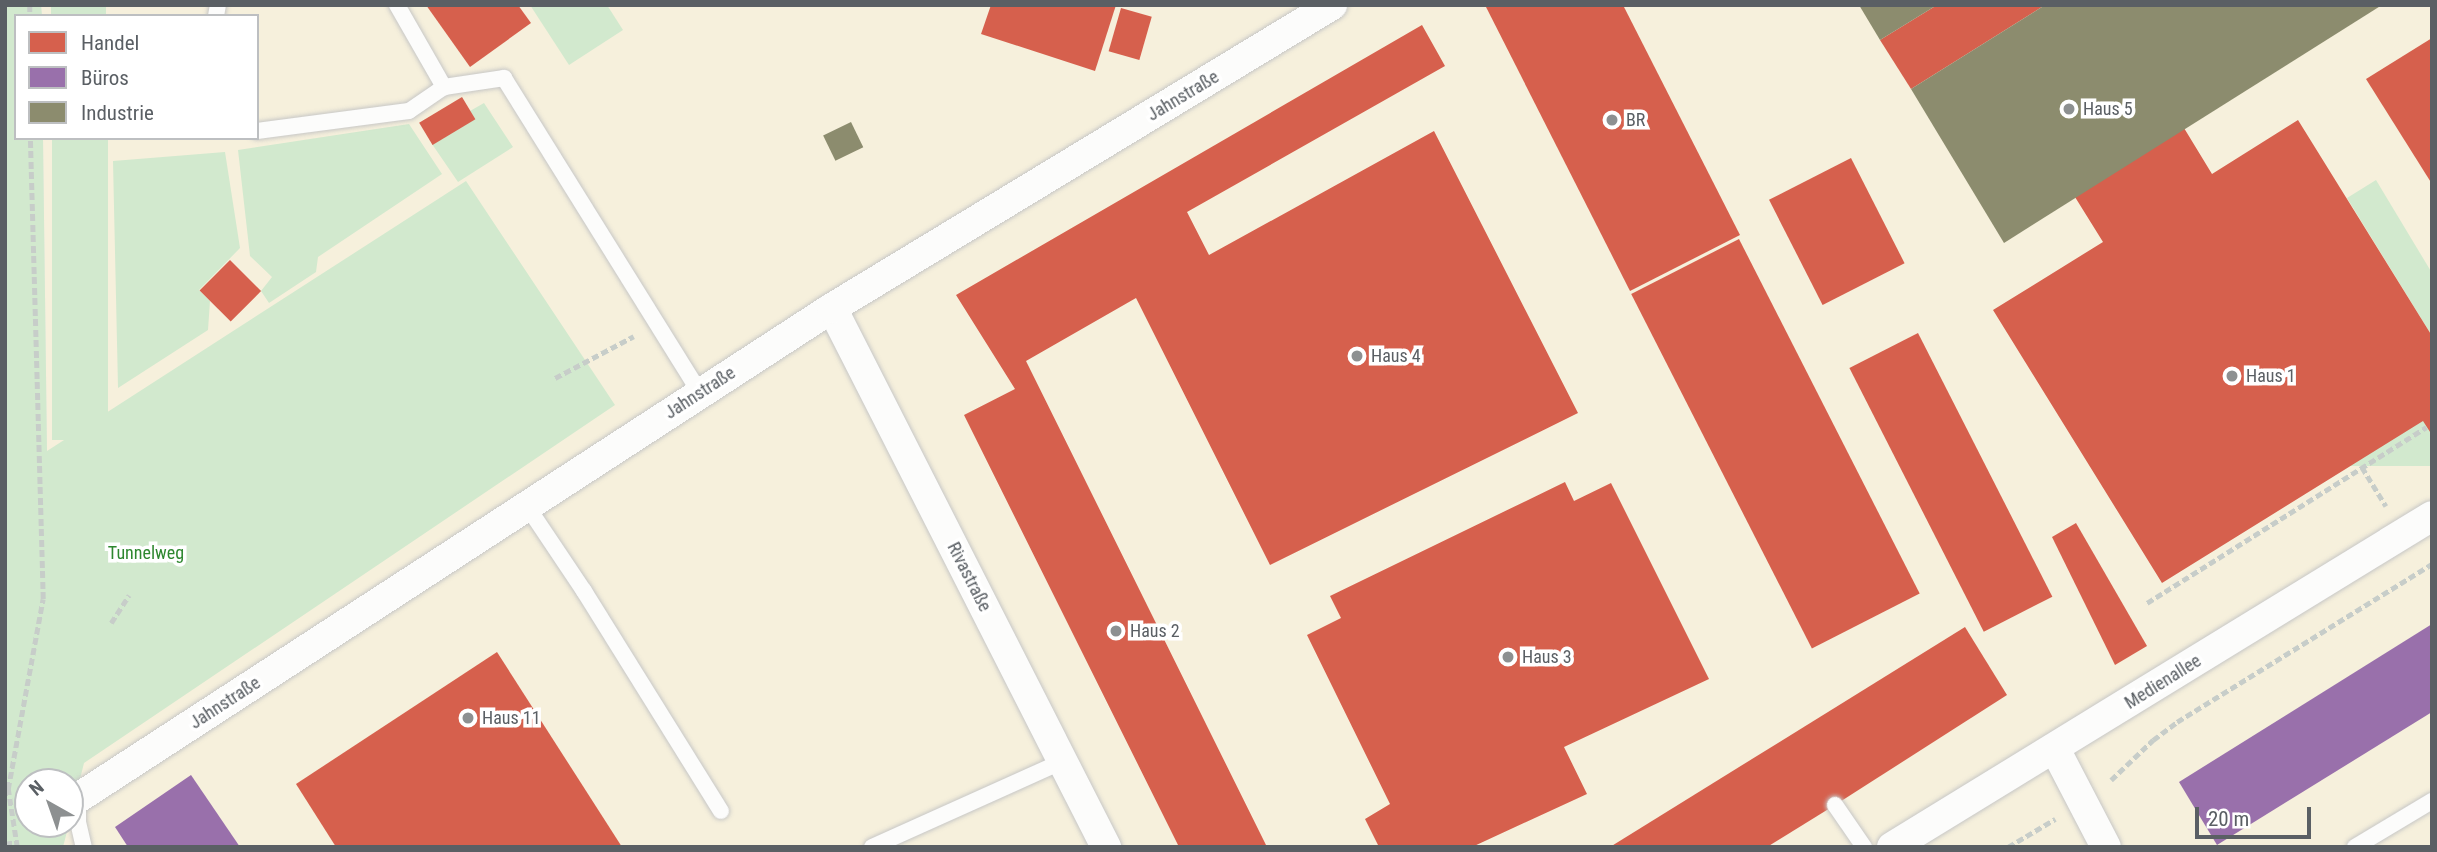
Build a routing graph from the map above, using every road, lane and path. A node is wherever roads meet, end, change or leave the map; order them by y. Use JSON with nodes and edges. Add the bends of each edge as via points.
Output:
{"nodes":[{"id":1,"x":397,"y":5,"type":"edge"},
{"id":2,"x":1332,"y":5,"type":"edge"},
{"id":3,"x":444,"y":86,"type":"junction"},
{"id":4,"x":259,"y":131,"type":"edge"},
{"id":5,"x":30,"y":140,"type":"edge"},
{"id":6,"x":832,"y":308,"type":"junction"},
{"id":7,"x":639,"y":334,"type":"dead end"},
{"id":8,"x":555,"y":378,"type":"dead end"},
{"id":9,"x":700,"y":393,"type":"junction"},
{"id":10,"x":2426,"y":427,"type":"dead end"},
{"id":11,"x":2362,"y":467,"type":"junction"},
{"id":12,"x":527,"y":506,"type":"junction"},
{"id":13,"x":2432,"y":516,"type":"edge"},
{"id":14,"x":2404,"y":533,"type":"junction"},
{"id":15,"x":2432,"y":564,"type":"edge"},
{"id":16,"x":129,"y":595,"type":"dead end"},
{"id":17,"x":2147,"y":603,"type":"dead end"},
{"id":18,"x":111,"y":623,"type":"dead end"},
{"id":19,"x":2055,"y":749,"type":"junction"},
{"id":20,"x":1063,"y":761,"type":"junction"},
{"id":21,"x":84,"y":794,"type":"edge"},
{"id":22,"x":2432,"y":801,"type":"edge"},
{"id":23,"x":2082,"y":802,"type":"junction"},
{"id":24,"x":1835,"y":804,"type":"dead end"},
{"id":25,"x":721,"y":811,"type":"dead end"},
{"id":26,"x":5,"y":844,"type":"edge"},
{"id":27,"x":16,"y":845,"type":"edge"},
{"id":28,"x":872,"y":847,"type":"edge"},
{"id":29,"x":1106,"y":847,"type":"edge"},
{"id":30,"x":1864,"y":847,"type":"edge"},
{"id":31,"x":1892,"y":847,"type":"edge"},
{"id":32,"x":2008,"y":847,"type":"edge"},
{"id":33,"x":2106,"y":847,"type":"edge"},
{"id":34,"x":2355,"y":847,"type":"edge"}],
"edges":[{"from":1,"to":3,"type":"lane"},
{"from":2,"to":6,"type":"street","name":"Jahnstraße"},
{"from":3,"to":4,"type":"lane","via":[[409,111]]},
{"from":3,"to":9,"type":"lane","via":[[504,78]]},
{"from":5,"to":27,"type":"path","via":[[43,599],[8,789]]},
{"from":6,"to":9,"type":"street","name":"Jahnstraße"},
{"from":6,"to":20,"type":"street","name":"Rivastraße"},
{"from":7,"to":8,"type":"path"},
{"from":9,"to":12,"type":"street","name":"Jahnstraße"},
{"from":10,"to":11,"type":"path"},
{"from":11,"to":14,"type":"path"},
{"from":11,"to":17,"type":"path"},
{"from":12,"to":21,"type":"street","name":"Jahnstraße"},
{"from":12,"to":25,"type":"lane"},
{"from":13,"to":14,"type":"street","name":"Medienallee"},
{"from":14,"to":19,"type":"street","name":"Medienallee"},
{"from":15,"to":23,"type":"path","via":[[2176,722]]},
{"from":16,"to":18,"type":"path"},
{"from":19,"to":23,"type":"street"},
{"from":19,"to":31,"type":"street","name":"Medienallee"},
{"from":20,"to":28,"type":"lane"},
{"from":20,"to":29,"type":"street","name":"Rivastraße"},
{"from":22,"to":34,"type":"lane"},
{"from":23,"to":32,"type":"path"},
{"from":23,"to":33,"type":"street"},
{"from":24,"to":30,"type":"lane"},
{"from":26,"to":27,"type":"path"}]}
